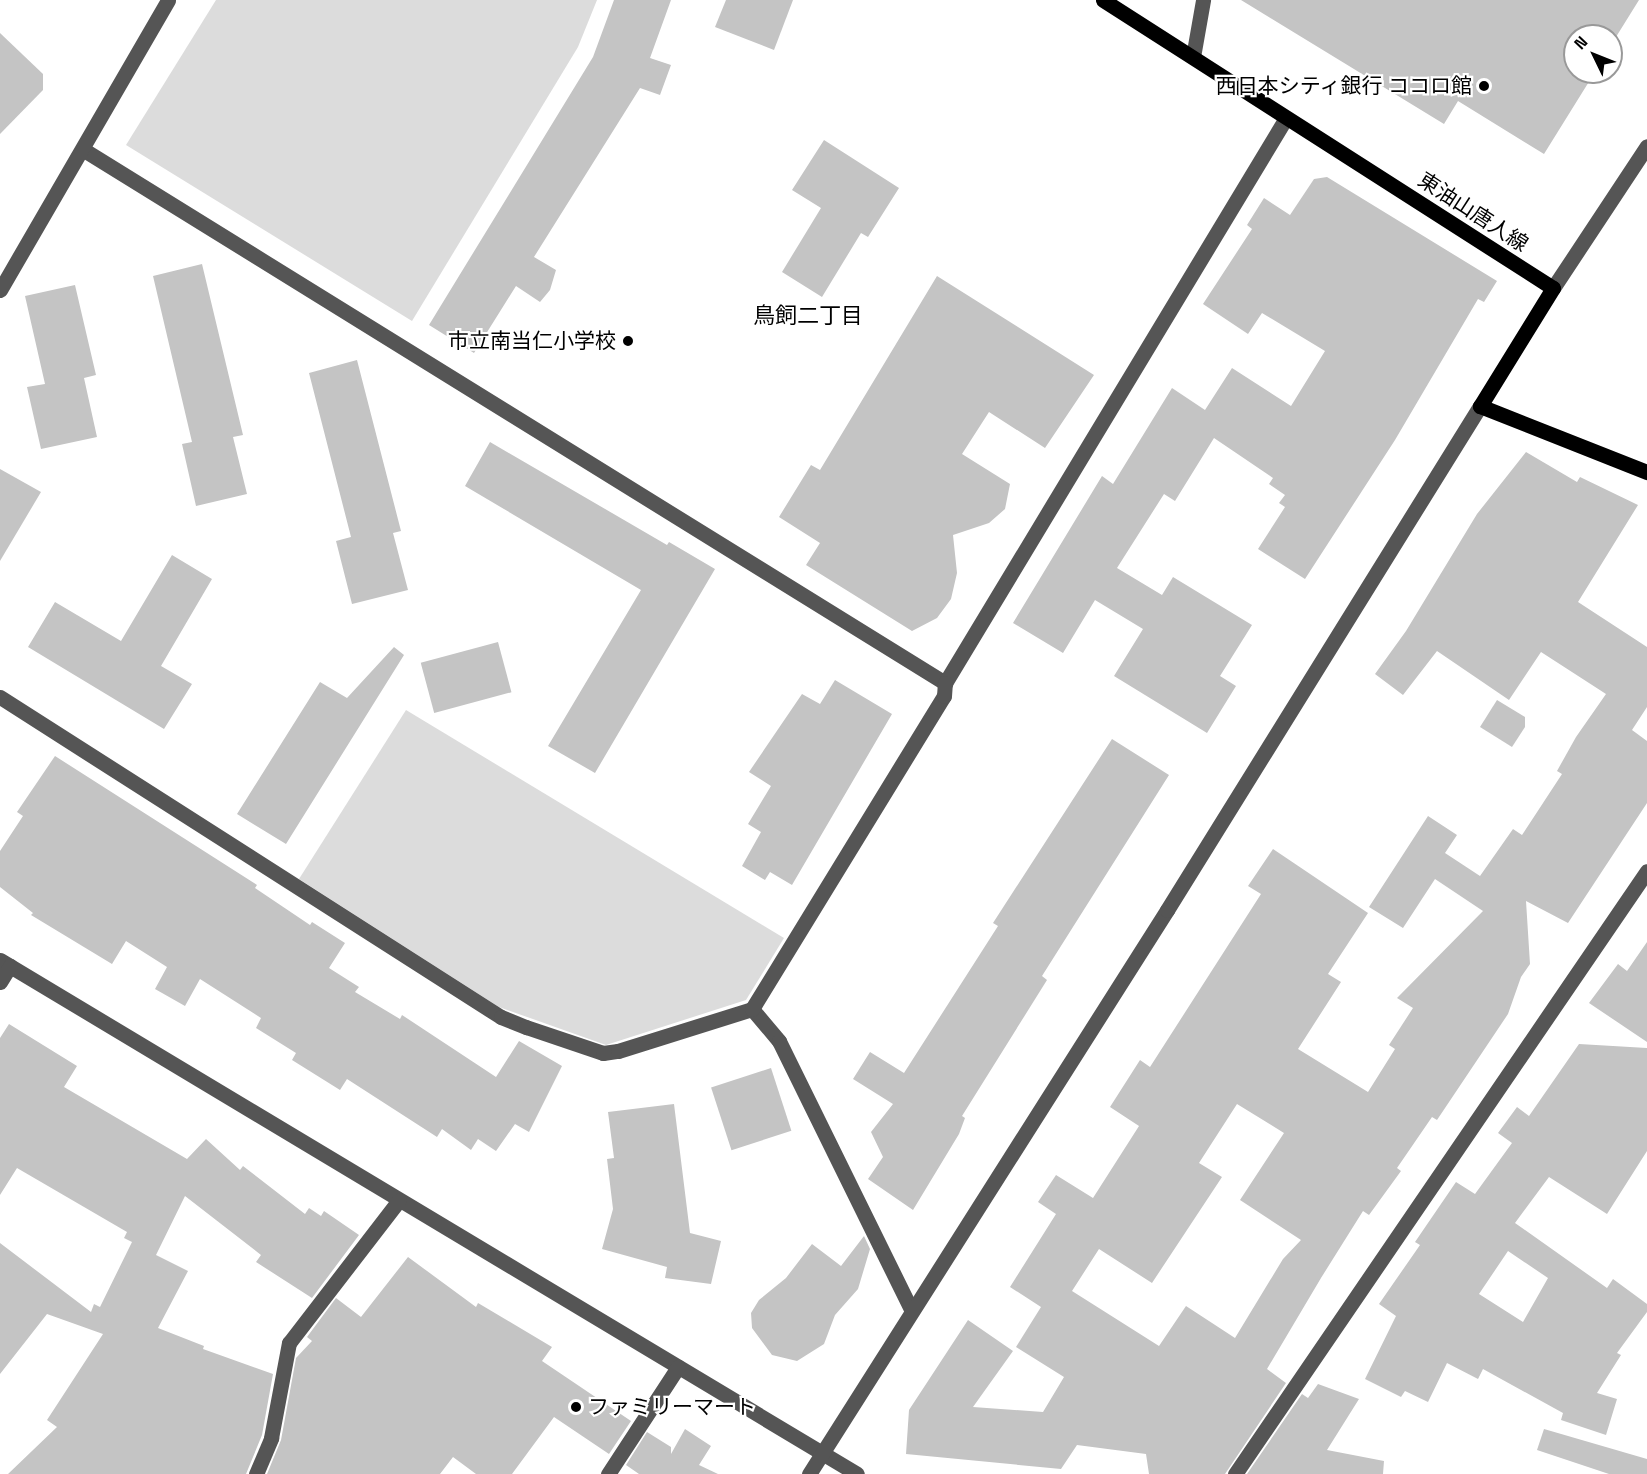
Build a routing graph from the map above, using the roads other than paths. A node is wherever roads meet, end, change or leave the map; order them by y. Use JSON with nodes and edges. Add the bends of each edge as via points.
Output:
{"nodes":[{"id":1,"x":168,"y":0,"type":"edge"},
{"id":2,"x":1103,"y":0,"type":"edge"},
{"id":3,"x":1203,"y":0,"type":"edge"},
{"id":4,"x":1194,"y":57,"type":"junction"},
{"id":5,"x":1286,"y":118,"type":"junction"},
{"id":6,"x":1647,"y":146,"type":"edge"},
{"id":7,"x":84,"y":150,"type":"junction"},
{"id":8,"x":1,"y":285,"type":"edge"},
{"id":9,"x":1553,"y":288,"type":"junction"},
{"id":10,"x":1480,"y":406,"type":"junction"},
{"id":11,"x":1647,"y":472,"type":"edge"},
{"id":12,"x":945,"y":683,"type":"junction"},
{"id":13,"x":0,"y":698,"type":"edge"},
{"id":14,"x":1647,"y":871,"type":"edge"},
{"id":15,"x":5,"y":963,"type":"edge"},
{"id":16,"x":0,"y":982,"type":"edge"},
{"id":17,"x":752,"y":1009,"type":"junction"},
{"id":18,"x":399,"y":1200,"type":"junction"},
{"id":19,"x":911,"y":1309,"type":"junction"},
{"id":20,"x":678,"y":1367,"type":"junction"},
{"id":21,"x":821,"y":1455,"type":"junction"},
{"id":22,"x":256,"y":1474,"type":"edge"},
{"id":23,"x":608,"y":1474,"type":"edge"},
{"id":24,"x":808,"y":1474,"type":"edge"},
{"id":25,"x":857,"y":1474,"type":"edge"},
{"id":26,"x":1235,"y":1474,"type":"edge"}],
"edges":[{"from":1,"to":7,"type":"street"},
{"from":2,"to":4,"type":"main road","name":"東油山唐人線"},
{"from":3,"to":4,"type":"street"},
{"from":4,"to":5,"type":"main road","name":"東油山唐人線"},
{"from":5,"to":9,"type":"main road","name":"東油山唐人線"},
{"from":5,"to":12,"type":"street"},
{"from":6,"to":9,"type":"street"},
{"from":7,"to":8,"type":"street"},
{"from":7,"to":12,"type":"street"},
{"from":9,"to":10,"type":"main road"},
{"from":10,"to":11,"type":"main road"},
{"from":10,"to":19,"type":"street","via":[[1161,920]]},
{"from":12,"to":17,"type":"street","via":[[944,696]]},
{"from":13,"to":17,"type":"street","via":[[501,1017],[526,1028],[611,1052]]},
{"from":14,"to":26,"type":"street"},
{"from":15,"to":16,"type":"street"},
{"from":15,"to":18,"type":"street"},
{"from":17,"to":19,"type":"street","via":[[779,1041]]},
{"from":18,"to":20,"type":"street"},
{"from":18,"to":22,"type":"street","via":[[289,1343],[271,1438]]},
{"from":19,"to":21,"type":"street"},
{"from":20,"to":21,"type":"street"},
{"from":20,"to":23,"type":"street"},
{"from":21,"to":24,"type":"street"},
{"from":21,"to":25,"type":"street"}]}
